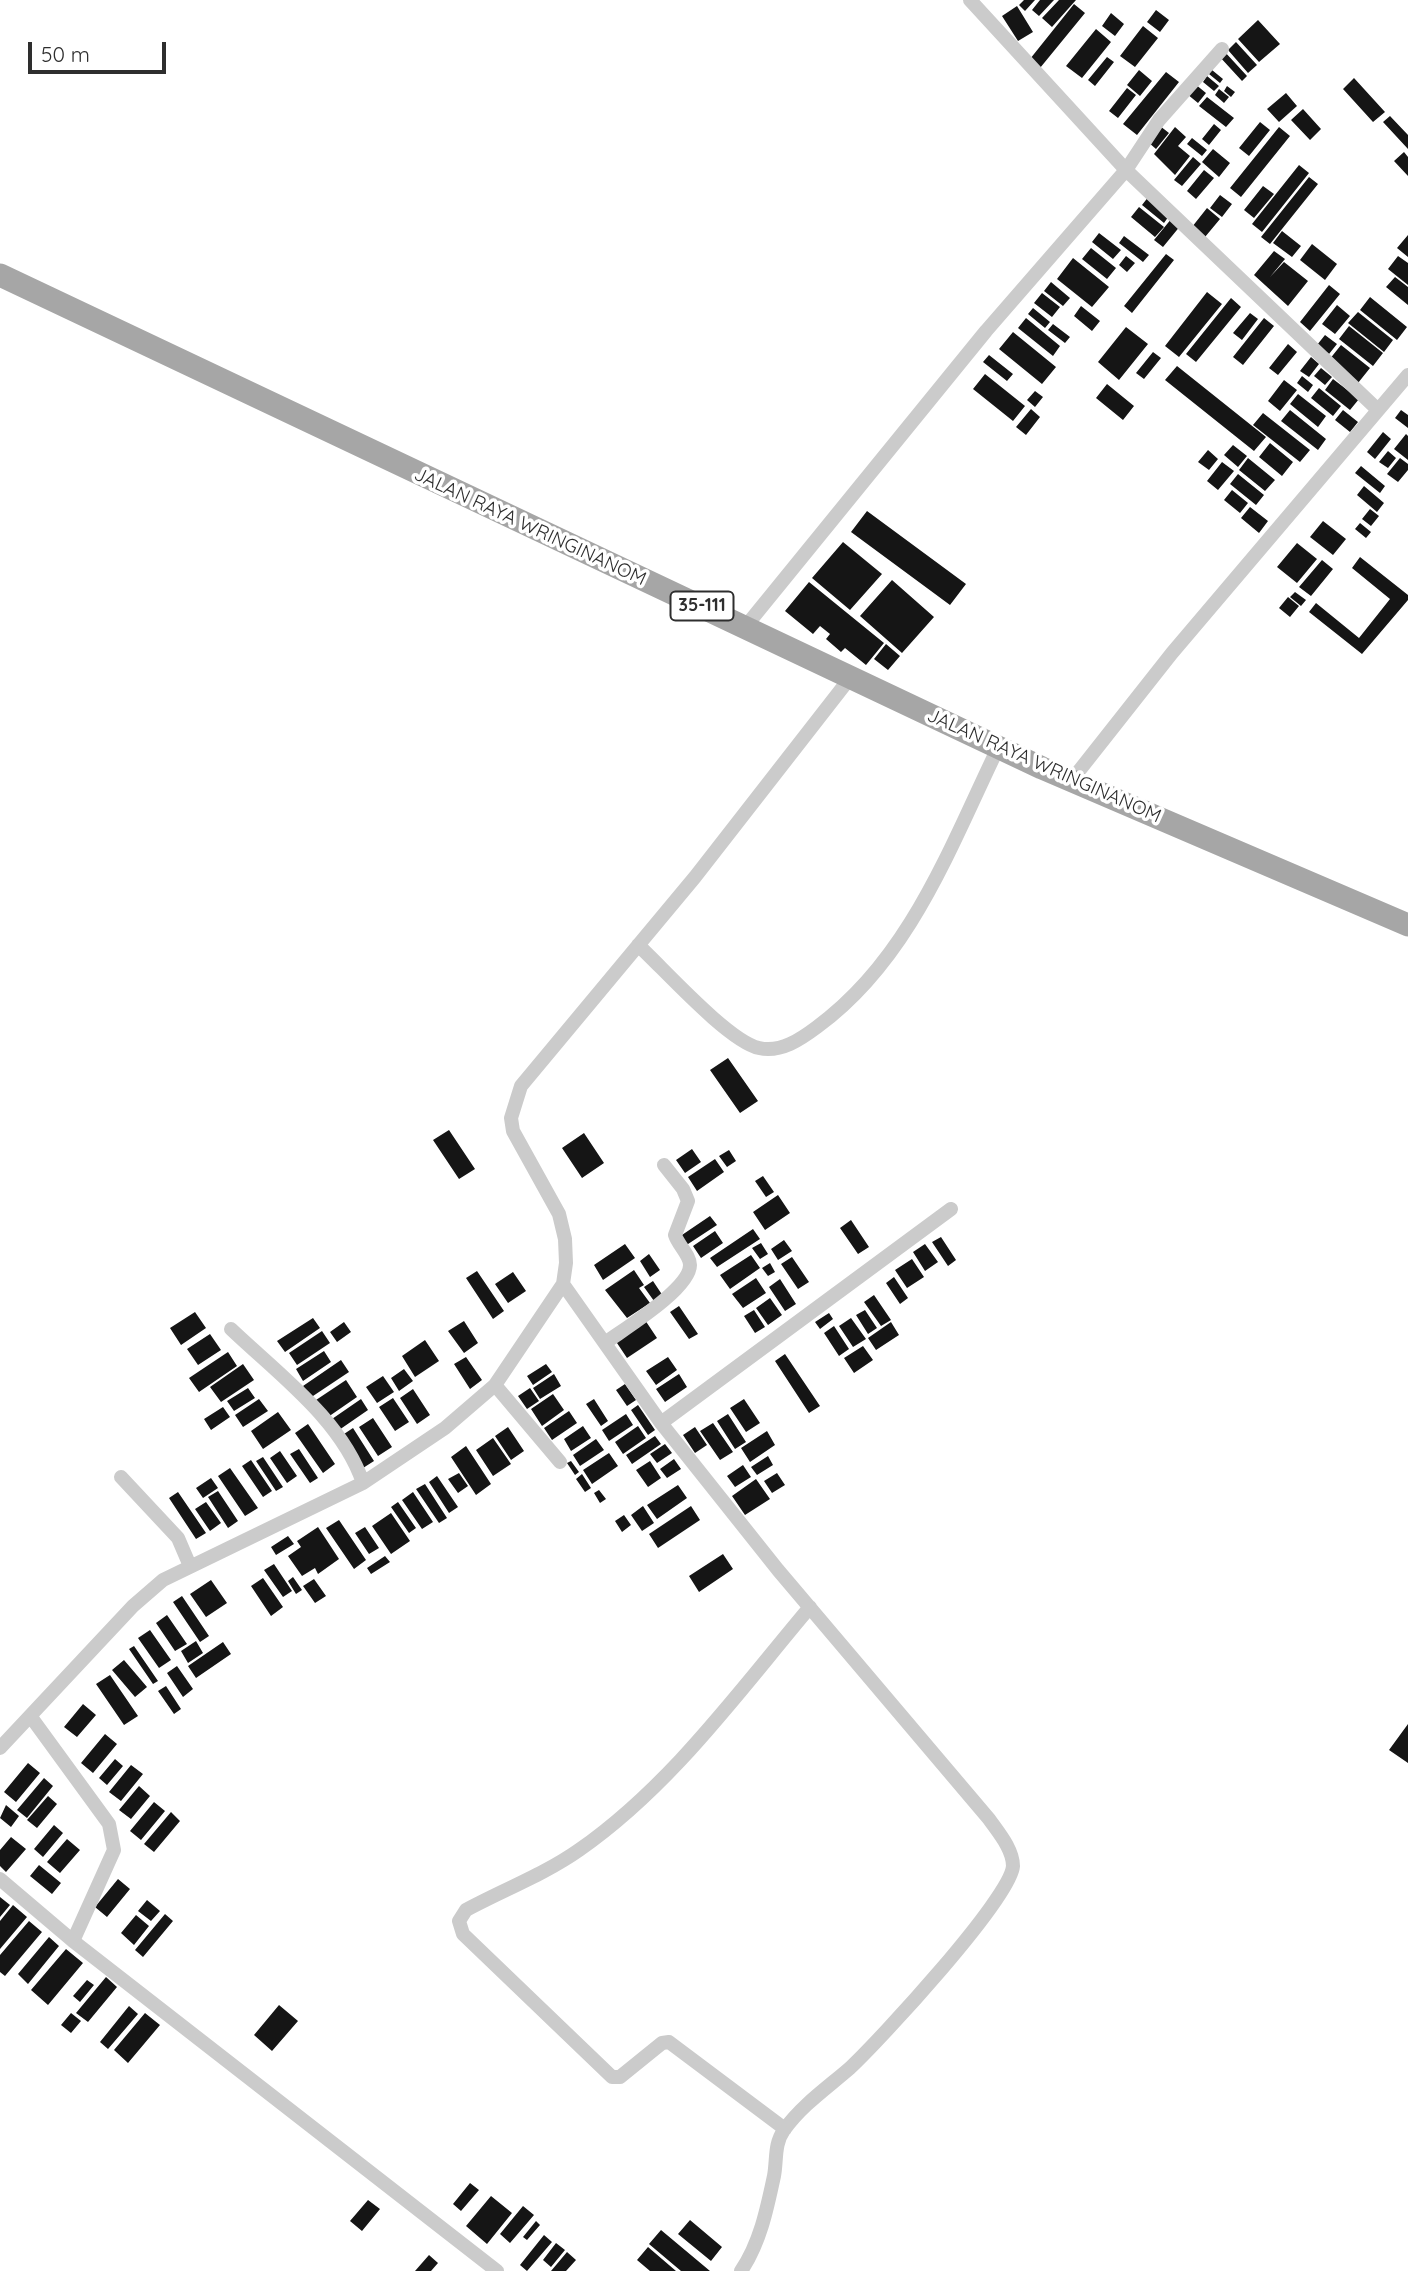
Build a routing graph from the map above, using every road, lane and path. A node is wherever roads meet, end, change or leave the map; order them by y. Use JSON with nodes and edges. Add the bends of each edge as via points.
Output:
{"nodes":[{"id":1,"x":970,"y":0,"type":"edge"},
{"id":2,"x":1222,"y":49,"type":"dead end"},
{"id":3,"x":1126,"y":170,"type":"junction"},
{"id":4,"x":0,"y":275,"type":"edge"},
{"id":5,"x":1408,"y":375,"type":"edge"},
{"id":6,"x":1378,"y":410,"type":"junction"},
{"id":7,"x":746,"y":626,"type":"junction"},
{"id":8,"x":849,"y":678,"type":"junction"},
{"id":9,"x":998,"y":748,"type":"junction"},
{"id":10,"x":1071,"y":781,"type":"junction"},
{"id":11,"x":1408,"y":925,"type":"edge"},
{"id":12,"x":638,"y":945,"type":"junction"},
{"id":13,"x":664,"y":1165,"type":"dead end"},
{"id":14,"x":951,"y":1209,"type":"dead end"},
{"id":15,"x":563,"y":1284,"type":"junction"},
{"id":16,"x":230,"y":1329,"type":"dead end"},
{"id":17,"x":605,"y":1343,"type":"junction"},
{"id":18,"x":495,"y":1385,"type":"junction"},
{"id":19,"x":661,"y":1423,"type":"junction"},
{"id":20,"x":560,"y":1462,"type":"dead end"},
{"id":21,"x":121,"y":1477,"type":"dead end"},
{"id":22,"x":363,"y":1483,"type":"junction"},
{"id":23,"x":190,"y":1566,"type":"junction"},
{"id":24,"x":810,"y":1607,"type":"junction"},
{"id":25,"x":31,"y":1717,"type":"junction"},
{"id":26,"x":0,"y":1748,"type":"edge"},
{"id":27,"x":0,"y":1879,"type":"edge"},
{"id":28,"x":73,"y":1941,"type":"junction"},
{"id":29,"x":785,"y":2129,"type":"junction"},
{"id":30,"x":497,"y":2271,"type":"edge"},
{"id":31,"x":741,"y":2271,"type":"edge"}],
"edges":[{"from":1,"to":3,"type":"street"},
{"from":2,"to":3,"type":"street","via":[[1158,120]]},
{"from":3,"to":6,"type":"street"},
{"from":3,"to":7,"type":"street","via":[[986,331]]},
{"from":4,"to":7,"type":"main road","name":"JALAN RAYA WRINGINANOM","number":"35-111","via":[[442,487]]},
{"from":5,"to":6,"type":"street"},
{"from":6,"to":10,"type":"street","via":[[1172,653]]},
{"from":7,"to":8,"type":"main road","name":"JALAN RAYA WRINGINANOM","number":"35-111"},
{"from":8,"to":9,"type":"main road","name":"JALAN RAYA WRINGINANOM","number":"35-111"},
{"from":8,"to":12,"type":"street"},
{"from":9,"to":10,"type":"main road","name":"JALAN RAYA WRINGINANOM","number":"35-111"},
{"from":9,"to":12,"type":"street","via":[[915,919],[882,965],[834,1014],[797,1042],[760,1049],[738,1039]]},
{"from":10,"to":11,"type":"main road","name":"JALAN RAYA WRINGINANOM","number":"35-111"},
{"from":12,"to":15,"type":"street","via":[[536,1065],[514,1100],[513,1131],[559,1214],[565,1239]]},
{"from":13,"to":17,"type":"street","via":[[688,1201],[675,1235],[690,1260],[689,1272],[676,1290]]},
{"from":14,"to":19,"type":"street"},
{"from":15,"to":17,"type":"street"},
{"from":15,"to":18,"type":"street"},
{"from":16,"to":22,"type":"street","via":[[307,1401],[347,1448]]},
{"from":17,"to":19,"type":"street"},
{"from":18,"to":20,"type":"street"},
{"from":18,"to":22,"type":"street","via":[[445,1428]]},
{"from":19,"to":24,"type":"street"},
{"from":21,"to":23,"type":"street","via":[[178,1538]]},
{"from":22,"to":23,"type":"street"},
{"from":23,"to":25,"type":"street","via":[[163,1580],[133,1606]]},
{"from":24,"to":29,"type":"street","via":[[989,1819],[1006,1843],[1013,1865],[994,1904],[924,1988],[877,2042]]},
{"from":24,"to":29,"type":"street","via":[[646,1796],[578,1851],[466,1910],[459,1921],[463,1934],[611,2077],[621,2077],[669,2042]]},
{"from":25,"to":26,"type":"street"},
{"from":25,"to":28,"type":"street","via":[[113,1837],[114,1850]]},
{"from":27,"to":28,"type":"street"},
{"from":28,"to":30,"type":"street"},
{"from":29,"to":31,"type":"street","via":[[777,2142],[757,2244]]}]}
